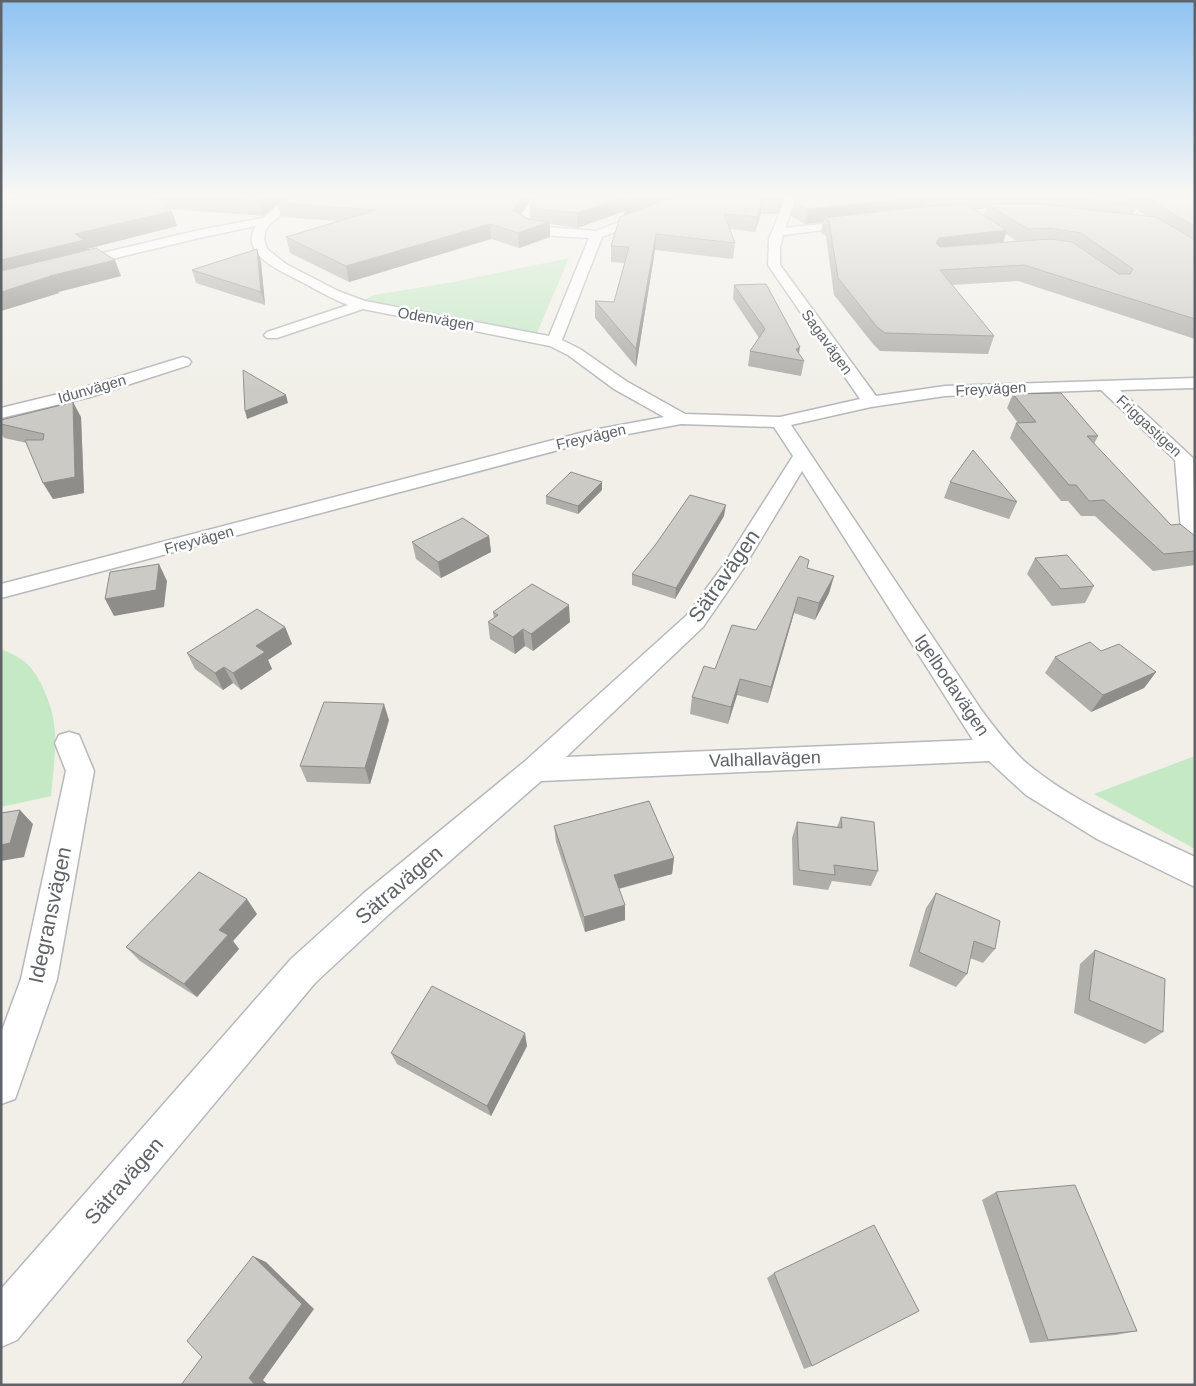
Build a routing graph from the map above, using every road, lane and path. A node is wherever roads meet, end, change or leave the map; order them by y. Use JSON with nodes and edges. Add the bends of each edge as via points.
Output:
{"nodes":[{"id":1,"x":83,"y":262,"type":"edge"},
{"id":2,"x":276,"y":262,"type":"edge"},
{"id":3,"x":584,"y":262,"type":"edge"},
{"id":4,"x":774,"y":262,"type":"edge"},
{"id":5,"x":61,"y":267,"type":"edge"},
{"id":6,"x":362,"y":305,"type":"junction"},
{"id":7,"x":272,"y":335,"type":"dead end"},
{"id":8,"x":554,"y":342,"type":"junction"},
{"id":9,"x":183,"y":362,"type":"dead end"},
{"id":10,"x":1195,"y":383,"type":"edge"},
{"id":11,"x":1105,"y":385,"type":"junction"},
{"id":12,"x":871,"y":402,"type":"junction"},
{"id":13,"x":1,"y":413,"type":"edge"},
{"id":14,"x":681,"y":418,"type":"junction"},
{"id":15,"x":780,"y":422,"type":"junction"},
{"id":16,"x":802,"y":456,"type":"junction"},
{"id":17,"x":1192,"y":530,"type":"dead end"},
{"id":18,"x":1,"y":591,"type":"edge"},
{"id":19,"x":70,"y":743,"type":"dead end"},
{"id":20,"x":996,"y":750,"type":"junction"},
{"id":21,"x":534,"y":770,"type":"junction"},
{"id":22,"x":1195,"y":873,"type":"edge"},
{"id":23,"x":1,"y":1085,"type":"edge"},
{"id":24,"x":1,"y":1324,"type":"edge"}],
"edges":[{"from":1,"to":5,"type":"street"},
{"from":2,"to":6,"type":"street","name":"Odenvägen"},
{"from":3,"to":8,"type":"street"},
{"from":4,"to":12,"type":"street","name":"Sagavägen"},
{"from":6,"to":7,"type":"street"},
{"from":6,"to":8,"type":"street","name":"Odenvägen"},
{"from":8,"to":14,"type":"street","name":"Odenvägen","via":[[574,352],[620,385]]},
{"from":9,"to":13,"type":"street","name":"Idunvägen","via":[[84,393]]},
{"from":10,"to":11,"type":"street","name":"Freyvägen"},
{"from":11,"to":12,"type":"street","name":"Freyvägen","via":[[945,391]]},
{"from":11,"to":17,"type":"street","name":"Friggastigen","via":[[1184,458]]},
{"from":12,"to":15,"type":"street","name":"Freyvägen"},
{"from":14,"to":15,"type":"street","name":"Freyvägen"},
{"from":14,"to":18,"type":"street","name":"Freyvägen","via":[[594,434]]},
{"from":15,"to":16,"type":"street","name":"Igelbodavägen"},
{"from":16,"to":20,"type":"street","name":"Igelbodavägen"},
{"from":16,"to":21,"type":"street","name":"Sätravägen","via":[[747,546],[695,621]]},
{"from":19,"to":23,"type":"street","name":"Idegransvägen","via":[[80,771],[39,978]]},
{"from":20,"to":21,"type":"street","name":"Valhallavägen"},
{"from":20,"to":22,"type":"street","name":"Igelbodavägen","via":[[1036,787],[1108,830]]},
{"from":21,"to":24,"type":"street","name":"Sätravägen","via":[[376,904],[303,971]]}]}
